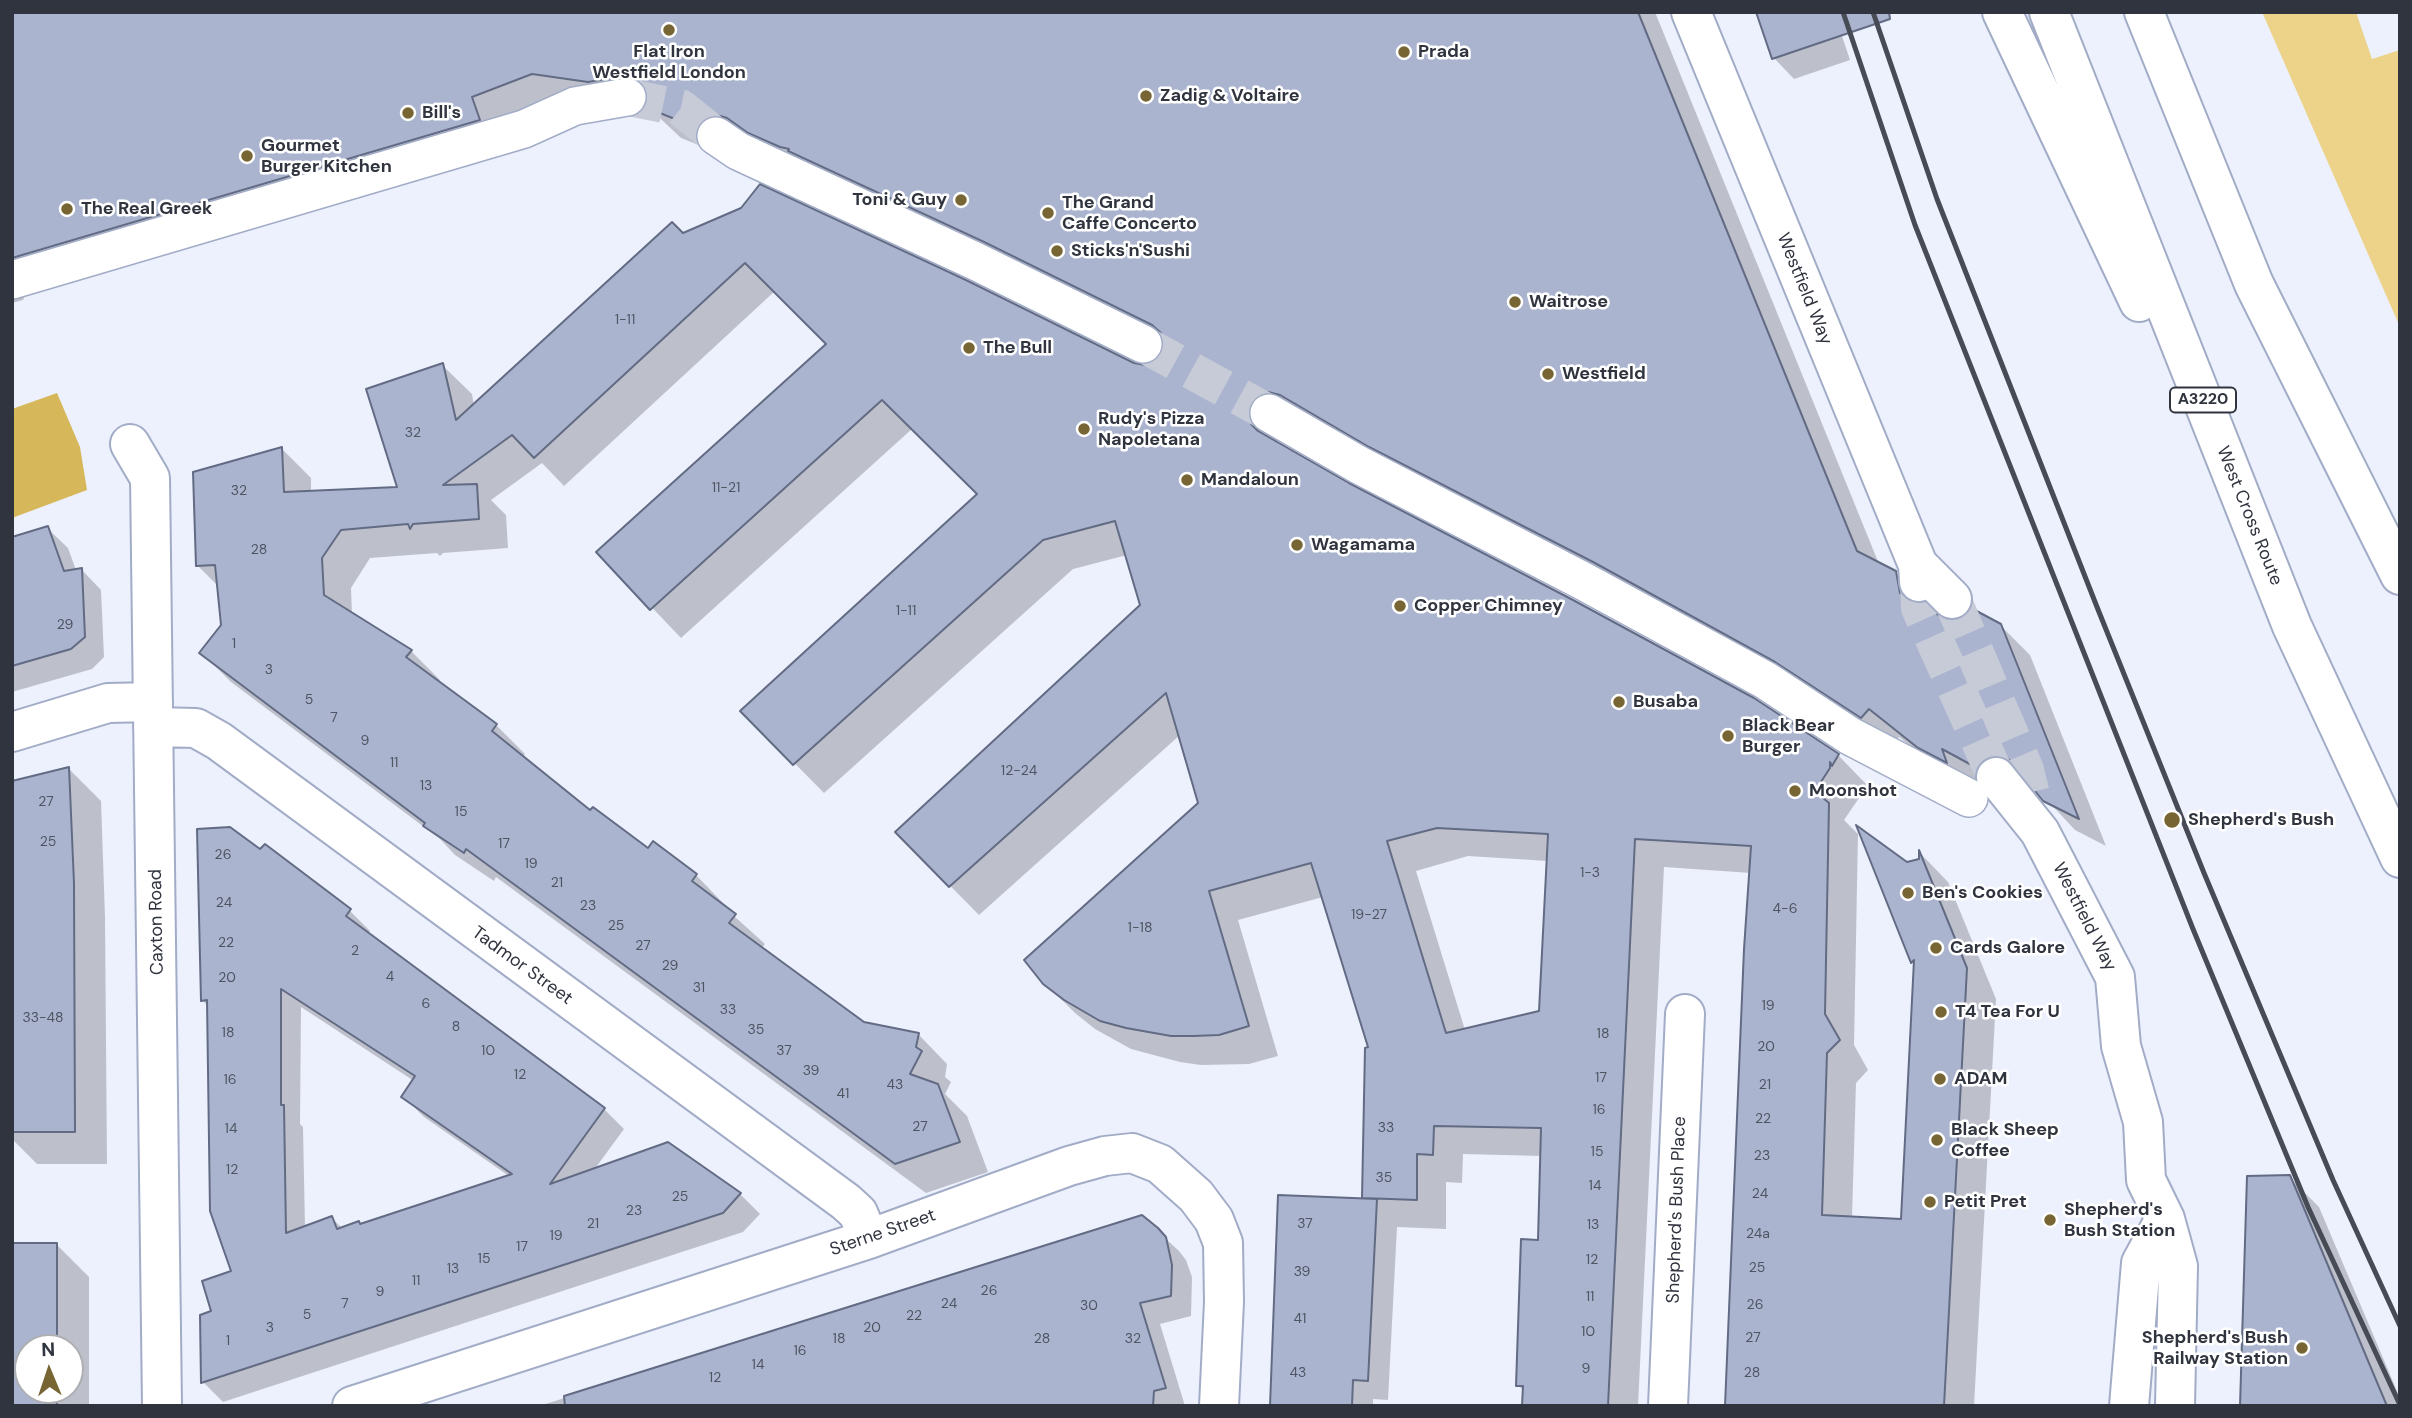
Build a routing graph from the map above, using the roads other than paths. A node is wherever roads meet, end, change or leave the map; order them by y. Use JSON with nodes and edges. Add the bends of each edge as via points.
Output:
{"nodes":[{"id":1,"x":1691,"y":12,"type":"edge"},
{"id":2,"x":2002,"y":12,"type":"edge"},
{"id":3,"x":2049,"y":12,"type":"edge"},
{"id":4,"x":2146,"y":12,"type":"edge"},
{"id":5,"x":628,"y":97,"type":"tunnel mouth"},
{"id":6,"x":716,"y":135,"type":"tunnel mouth"},
{"id":7,"x":12,"y":280,"type":"edge"},
{"id":8,"x":1143,"y":344,"type":"tunnel mouth"},
{"id":9,"x":1269,"y":413,"type":"tunnel mouth"},
{"id":10,"x":130,"y":444,"type":"dead end"},
{"id":11,"x":2400,"y":575,"type":"edge"},
{"id":12,"x":1929,"y":582,"type":"tunnel mouth"},
{"id":13,"x":2292,"y":626,"type":"junction"},
{"id":14,"x":153,"y":715,"type":"junction"},
{"id":15,"x":12,"y":732,"type":"edge"},
{"id":16,"x":1982,"y":787,"type":"joint"},
{"id":17,"x":2031,"y":795,"type":"tunnel mouth"},
{"id":18,"x":2040,"y":832,"type":"junction"},
{"id":19,"x":2400,"y":858,"type":"edge"},
{"id":20,"x":1685,"y":1014,"type":"dead end"},
{"id":21,"x":2165,"y":1219,"type":"junction"},
{"id":22,"x":869,"y":1239,"type":"junction"},
{"id":23,"x":162,"y":1406,"type":"edge"},
{"id":24,"x":352,"y":1406,"type":"edge"},
{"id":25,"x":1219,"y":1406,"type":"edge"},
{"id":26,"x":1668,"y":1406,"type":"edge"},
{"id":27,"x":2129,"y":1406,"type":"edge"},
{"id":28,"x":2175,"y":1406,"type":"edge"}],
"edges":[{"from":1,"to":12,"type":"main road","name":"Westfield Way"},
{"from":2,"to":13,"type":"main road","number":"A3220"},
{"from":3,"to":13,"type":"main road","name":"West Cross Route","number":"A3220"},
{"from":4,"to":11,"type":"main road","via":[[2254,284]]},
{"from":5,"to":7,"type":"street","via":[[575,106],[524,130]]},
{"from":6,"to":8,"type":"street","via":[[738,151]]},
{"from":9,"to":16,"type":"street","via":[[1753,674],[1850,736]]},
{"from":10,"to":14,"type":"main road","name":"Caxton Road","via":[[150,478]]},
{"from":13,"to":19,"type":"main road","name":"West Cross Route","number":"A3220"},
{"from":14,"to":15,"type":"main road","name":"Tadmor Street","via":[[108,703]]},
{"from":14,"to":22,"type":"main road","name":"Tadmor Street","via":[[196,728],[219,741],[846,1202],[858,1213]]},
{"from":14,"to":23,"type":"main road","name":"Caxton Road"},
{"from":16,"to":18,"type":"main road","name":"Westfield Way"},
{"from":17,"to":18,"type":"main road","name":"Westfield Way"},
{"from":18,"to":21,"type":"main road","name":"Westfield Way","via":[[2115,977],[2121,1046],[2143,1122],[2146,1180]]},
{"from":20,"to":26,"type":"main road","name":"Shepherd's Bush Place"},
{"from":21,"to":27,"type":"main road","via":[[2141,1263]]},
{"from":21,"to":28,"type":"main road","name":"Westfield Way","via":[[2178,1266]]},
{"from":22,"to":24,"type":"main road","name":"Sterne Street"},
{"from":22,"to":25,"type":"main road","name":"Sterne Street","via":[[1105,1156],[1132,1153],[1160,1164],[1196,1196],[1223,1242]]}]}
